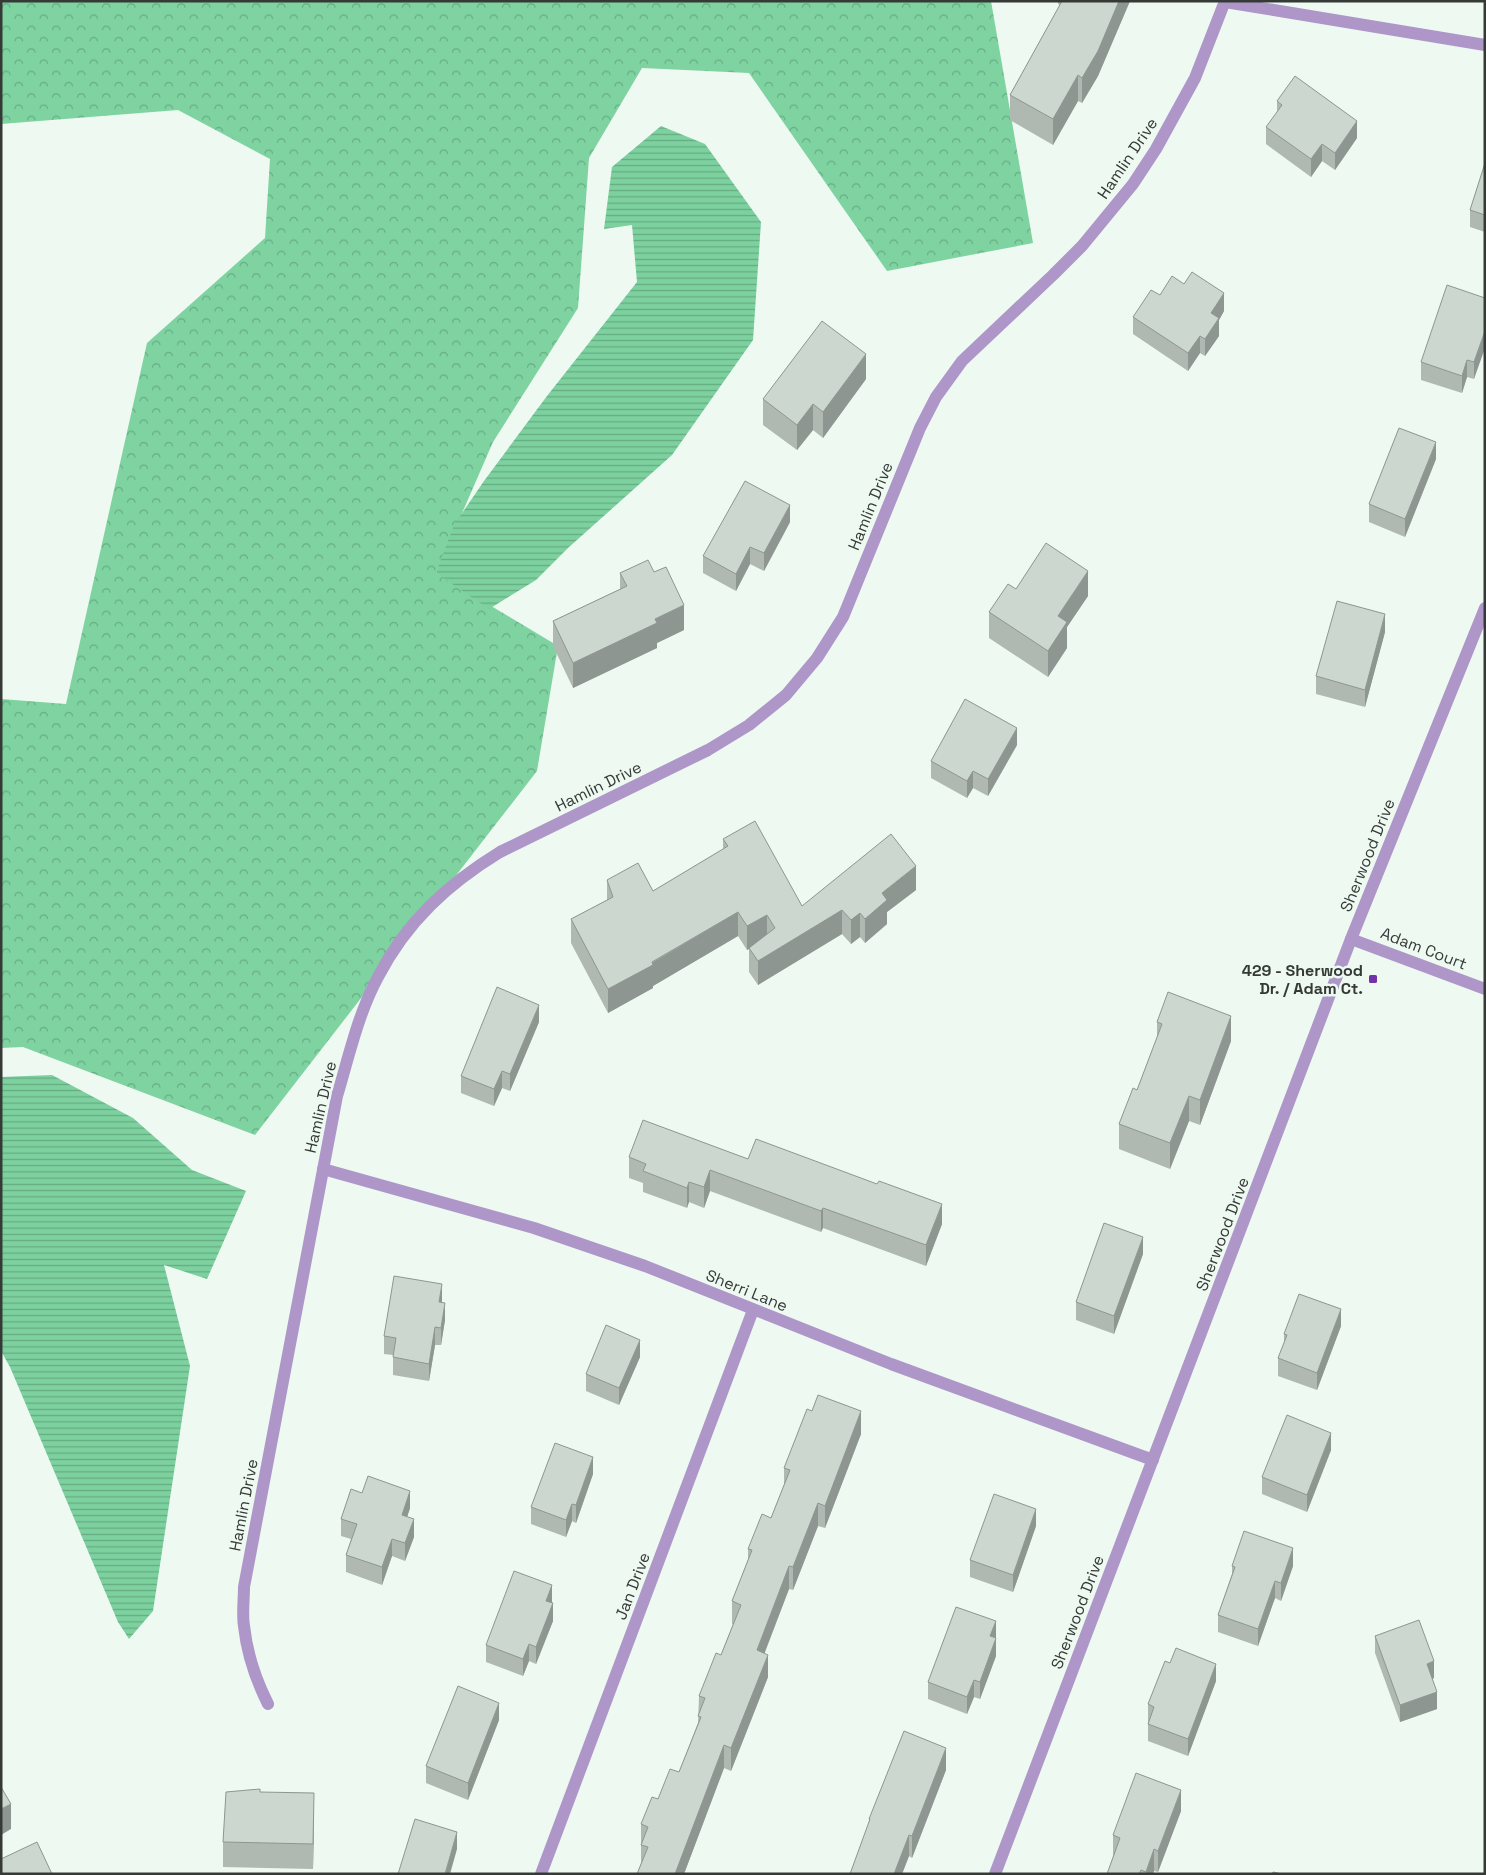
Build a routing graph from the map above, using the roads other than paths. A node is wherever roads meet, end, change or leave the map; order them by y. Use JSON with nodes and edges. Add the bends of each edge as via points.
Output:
{"nodes":[{"id":1,"x":1225,"y":2,"type":"edge"},
{"id":2,"x":1485,"y":45,"type":"edge"},
{"id":3,"x":1485,"y":608,"type":"edge"},
{"id":4,"x":1351,"y":939,"type":"junction"},
{"id":5,"x":1485,"y":988,"type":"edge"},
{"id":6,"x":323,"y":1169,"type":"junction"},
{"id":7,"x":753,"y":1310,"type":"junction"},
{"id":8,"x":1153,"y":1460,"type":"junction"},
{"id":9,"x":268,"y":1704,"type":"dead end"},
{"id":10,"x":541,"y":1874,"type":"edge"},
{"id":11,"x":995,"y":1874,"type":"edge"}],
"edges":[{"from":1,"to":2,"type":"street"},
{"from":1,"to":6,"type":"street","name":"Hamlin Drive","via":[[1195,78],[1134,184],[1082,246],[962,361],[936,397],[920,428],[843,618],[818,658],[786,694],[749,725],[708,750],[500,852],[468,872],[433,902],[402,937],[378,977],[358,1025],[337,1096]]},
{"from":3,"to":4,"type":"street","name":"Sherwood Drive"},
{"from":4,"to":5,"type":"street","name":"Adam Court"},
{"from":4,"to":8,"type":"street","name":"Sherwood Drive"},
{"from":6,"to":7,"type":"street","name":"Sherri Lane","via":[[534,1228],[645,1266]]},
{"from":6,"to":9,"type":"street","name":"Hamlin Drive","via":[[244,1587],[244,1625],[251,1663]]},
{"from":7,"to":8,"type":"street","name":"Sherri Lane"},
{"from":7,"to":10,"type":"street","name":"Jan Drive"},
{"from":8,"to":11,"type":"street","name":"Sherwood Drive"}]}
